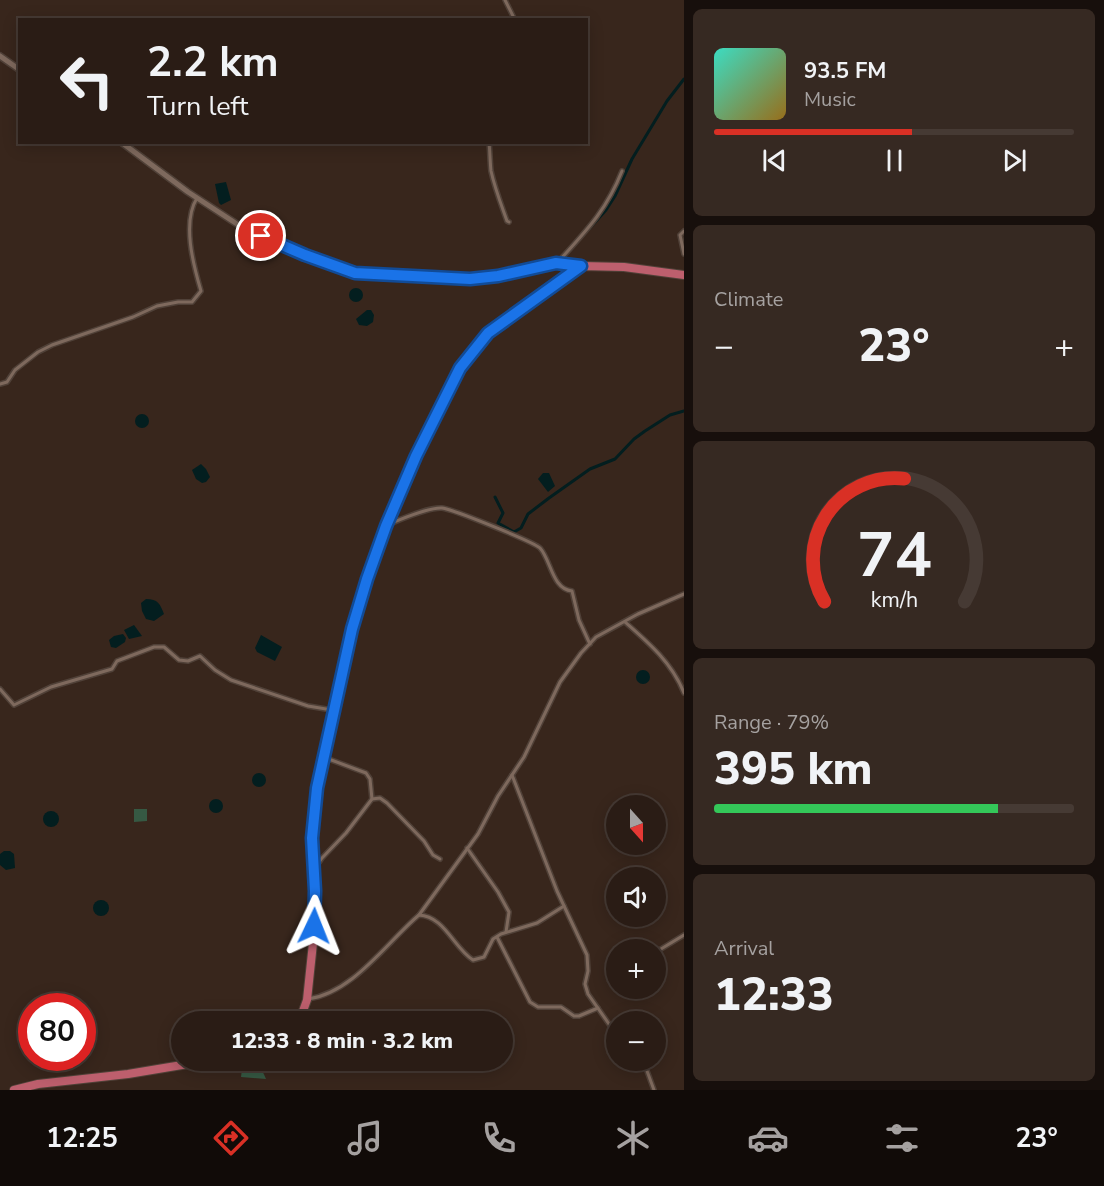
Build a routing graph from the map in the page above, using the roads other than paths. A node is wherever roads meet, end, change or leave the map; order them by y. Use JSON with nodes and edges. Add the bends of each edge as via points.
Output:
{"nodes":[{"id":1,"x":505,"y":0,"type":"edge"},
{"id":2,"x":513,"y":18,"type":"edge"},
{"id":3,"x":0,"y":56,"type":"edge"},
{"id":4,"x":18,"y":69,"type":"edge"},
{"id":5,"x":124,"y":144,"type":"edge"},
{"id":6,"x":489,"y":144,"type":"edge"},
{"id":7,"x":622,"y":171,"type":"dead end"},
{"id":8,"x":197,"y":198,"type":"junction"},
{"id":9,"x":509,"y":222,"type":"dead end"},
{"id":10,"x":684,"y":231,"type":"edge"},
{"id":11,"x":684,"y":254,"type":"edge"},
{"id":12,"x":556,"y":263,"type":"junction"},
{"id":13,"x":581,"y":266,"type":"junction"},
{"id":14,"x":684,"y":275,"type":"edge"},
{"id":15,"x":0,"y":384,"type":"edge"},
{"id":16,"x":386,"y":526,"type":"junction"},
{"id":17,"x":684,"y":594,"type":"edge"},
{"id":18,"x":625,"y":621,"type":"junction"},
{"id":19,"x":590,"y":644,"type":"junction"},
{"id":20,"x":0,"y":689,"type":"edge"},
{"id":21,"x":684,"y":693,"type":"edge"},
{"id":22,"x":334,"y":710,"type":"junction"},
{"id":23,"x":323,"y":758,"type":"junction"},
{"id":24,"x":512,"y":775,"type":"junction"},
{"id":25,"x":372,"y":799,"type":"junction"},
{"id":26,"x":467,"y":848,"type":"junction"},
{"id":27,"x":440,"y":859,"type":"dead end"},
{"id":28,"x":314,"y":870,"type":"junction"},
{"id":29,"x":564,"y":906,"type":"junction"},
{"id":30,"x":419,"y":915,"type":"junction"},
{"id":31,"x":506,"y":932,"type":"junction"},
{"id":32,"x":684,"y":935,"type":"edge"},
{"id":33,"x":497,"y":937,"type":"junction"},
{"id":34,"x":666,"y":946,"type":"edge"},
{"id":35,"x":307,"y":1000,"type":"junction"},
{"id":36,"x":598,"y":1008,"type":"junction"},
{"id":37,"x":303,"y":1011,"type":"edge"},
{"id":38,"x":606,"y":1020,"type":"edge"},
{"id":39,"x":171,"y":1067,"type":"edge"},
{"id":40,"x":647,"y":1071,"type":"edge"},
{"id":41,"x":14,"y":1090,"type":"edge"},
{"id":42,"x":654,"y":1090,"type":"edge"}],
"edges":[{"from":1,"to":2,"type":"street"},
{"from":3,"to":4,"type":"main road"},
{"from":5,"to":8,"type":"main road"},
{"from":6,"to":9,"type":"street","via":[[498,201]]},
{"from":7,"to":12,"type":"street","via":[[598,217]]},
{"from":8,"to":12,"type":"main road","via":[[250,231],[355,273],[470,279]]},
{"from":8,"to":15,"type":"street","via":[[191,212],[190,237],[191,258],[201,291],[192,302],[157,306],[52,345]]},
{"from":10,"to":11,"type":"street","via":[[680,235]]},
{"from":12,"to":13,"type":"main road"},
{"from":13,"to":14,"type":"highway"},
{"from":13,"to":16,"type":"highway","via":[[488,333],[460,368]]},
{"from":16,"to":19,"type":"street","via":[[440,507],[538,546],[563,587],[572,591]]},
{"from":16,"to":22,"type":"highway","via":[[352,629]]},
{"from":17,"to":18,"type":"street"},
{"from":18,"to":19,"type":"street"},
{"from":18,"to":21,"type":"street","via":[[660,653]]},
{"from":19,"to":24,"type":"street","via":[[560,682]]},
{"from":20,"to":22,"type":"street","via":[[14,705],[51,687],[112,669],[117,662],[154,647],[164,647],[179,660],[200,656],[231,680],[308,706]]},
{"from":22,"to":23,"type":"highway"},
{"from":23,"to":25,"type":"street","via":[[366,773]]},
{"from":23,"to":28,"type":"highway","via":[[312,838]]},
{"from":24,"to":26,"type":"street"},
{"from":24,"to":29,"type":"street"},
{"from":25,"to":27,"type":"street","via":[[380,798],[387,803]]},
{"from":25,"to":28,"type":"street"},
{"from":26,"to":30,"type":"street"},
{"from":26,"to":31,"type":"street","via":[[505,904],[509,918]]},
{"from":28,"to":35,"type":"highway"},
{"from":29,"to":31,"type":"street","via":[[537,923]]},
{"from":29,"to":36,"type":"street","via":[[587,955],[585,984]]},
{"from":30,"to":33,"type":"street","via":[[426,915],[440,925],[473,960],[484,957]]},
{"from":30,"to":35,"type":"street","via":[[352,979]]},
{"from":31,"to":33,"type":"street"},
{"from":32,"to":34,"type":"street"},
{"from":33,"to":36,"type":"street","via":[[530,1002],[538,1007],[561,1007],[574,1016]]},
{"from":35,"to":37,"type":"highway"},
{"from":36,"to":38,"type":"street"},
{"from":39,"to":41,"type":"highway"},
{"from":40,"to":42,"type":"street"}]}
